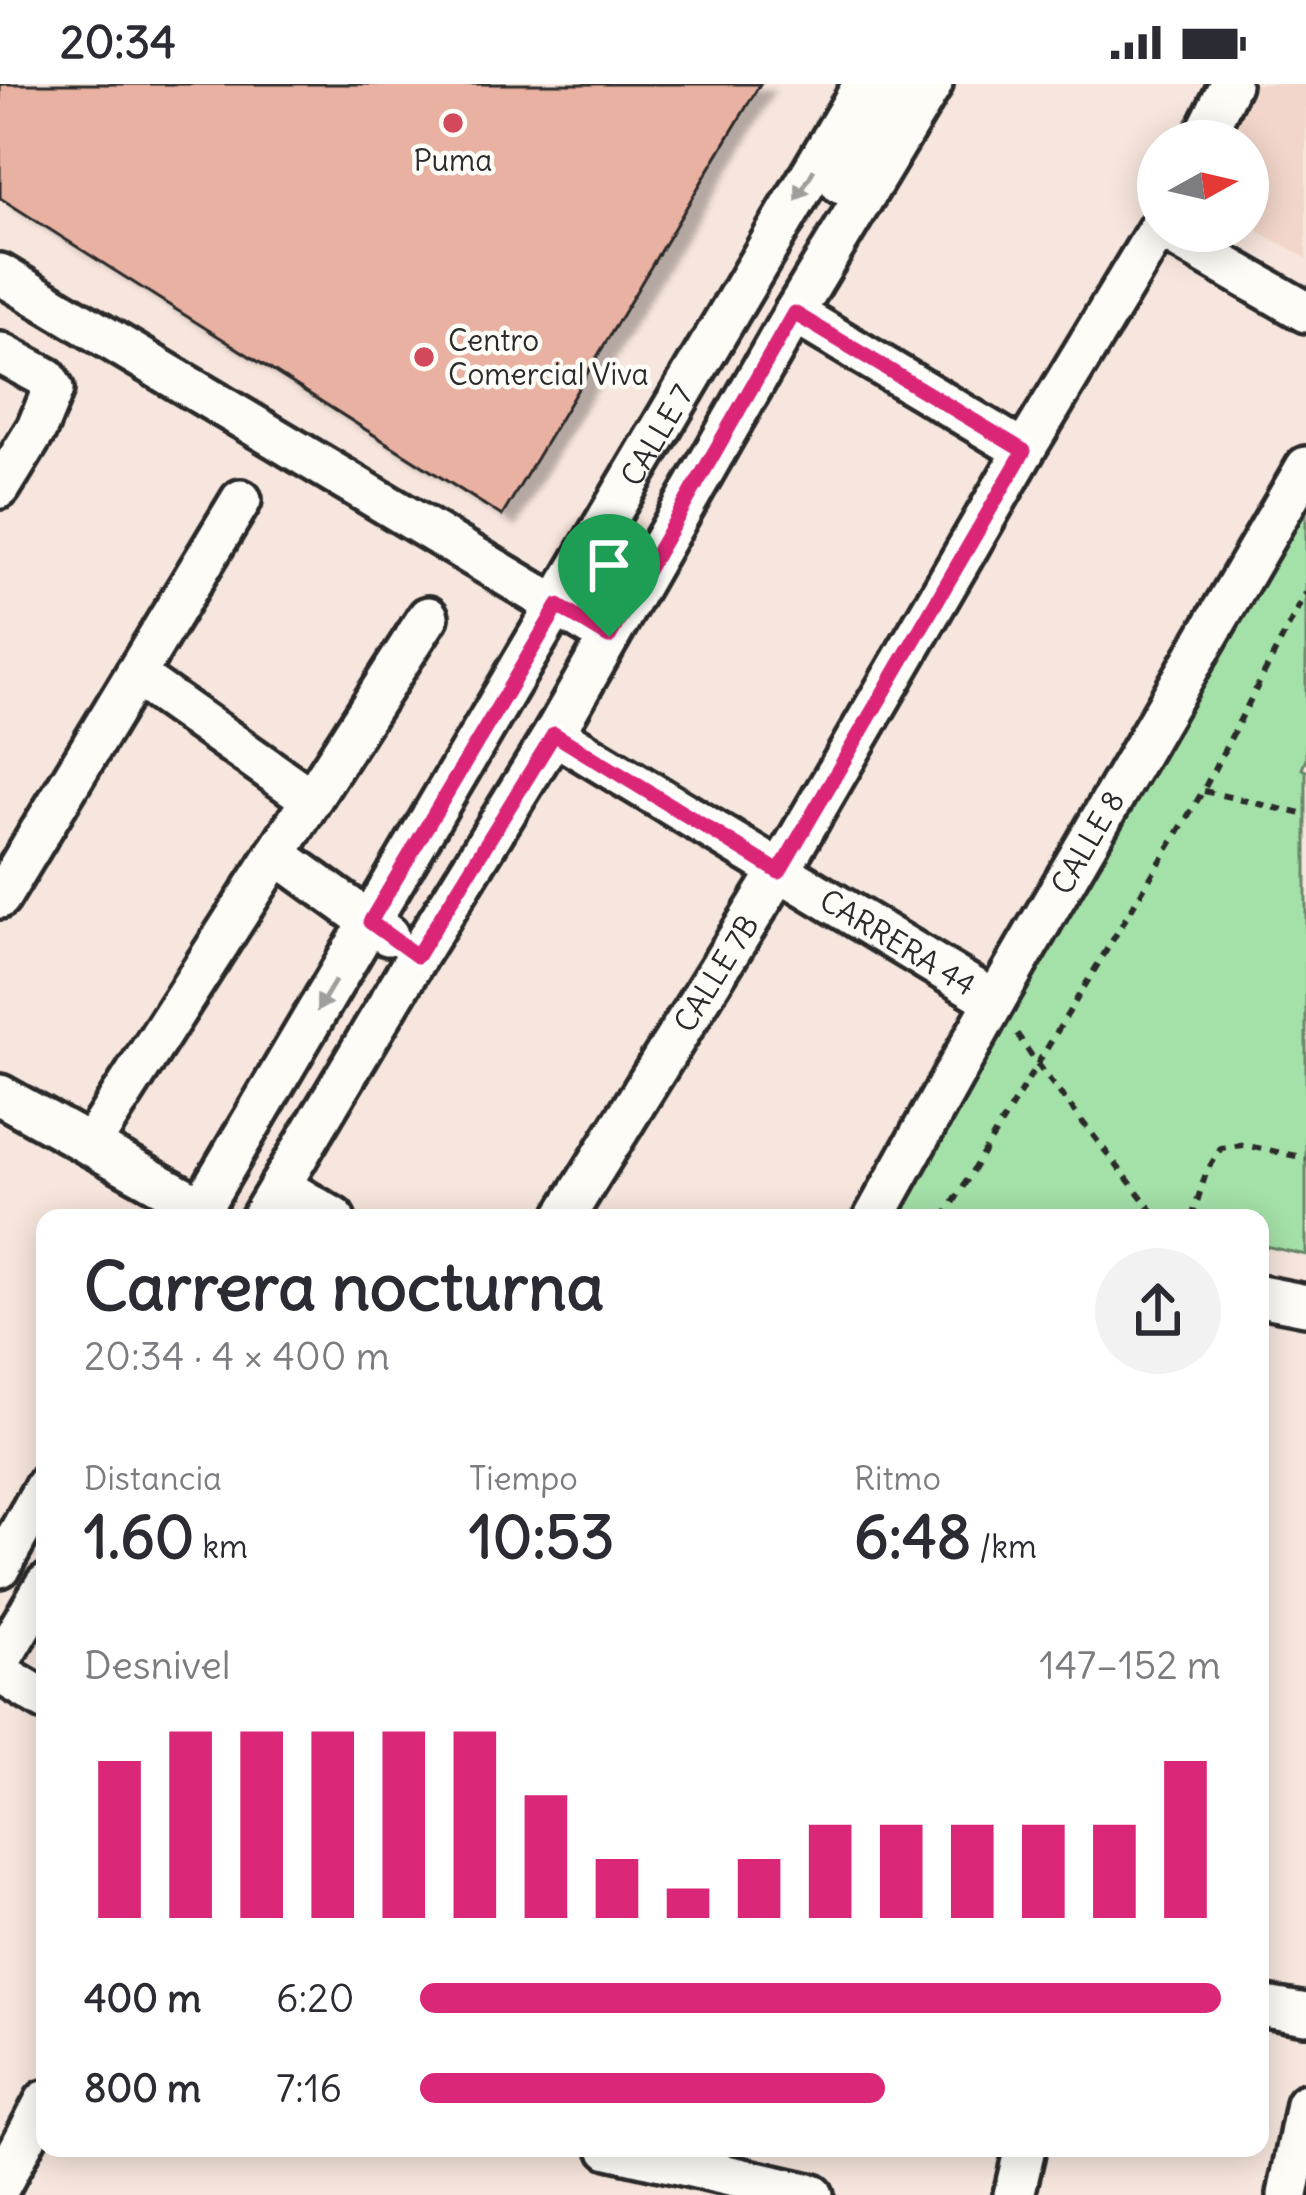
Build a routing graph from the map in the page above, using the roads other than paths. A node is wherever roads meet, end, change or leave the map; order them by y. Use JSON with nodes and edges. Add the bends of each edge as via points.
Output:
{"nodes":[{"id":1,"x":864,"y":84,"type":"edge"},
{"id":2,"x":899,"y":84,"type":"edge"},
{"id":3,"x":932,"y":84,"type":"edge"},
{"id":4,"x":1230,"y":84,"type":"edge"},
{"id":5,"x":1212,"y":120,"type":"edge"},
{"id":6,"x":1148,"y":252,"type":"edge"},
{"id":7,"x":1200,"y":252,"type":"edge"},
{"id":8,"x":0,"y":274,"type":"edge"},
{"id":9,"x":794,"y":313,"type":"junction"},
{"id":10,"x":1306,"y":313,"type":"edge"},
{"id":11,"x":0,"y":353,"type":"edge"},
{"id":12,"x":1024,"y":451,"type":"junction"},
{"id":13,"x":1306,"y":467,"type":"edge"},
{"id":14,"x":0,"y":488,"type":"edge"},
{"id":15,"x":241,"y":500,"type":"dead end"},
{"id":16,"x":558,"y":606,"type":"junction"},
{"id":17,"x":428,"y":617,"type":"dead end"},
{"id":18,"x":609,"y":637,"type":"junction"},
{"id":19,"x":136,"y":675,"type":"junction"},
{"id":20,"x":554,"y":734,"type":"junction"},
{"id":21,"x":310,"y":799,"type":"junction"},
{"id":22,"x":276,"y":854,"type":"junction"},
{"id":23,"x":779,"y":872,"type":"junction"},
{"id":24,"x":0,"y":898,"type":"edge"},
{"id":25,"x":370,"y":922,"type":"junction"},
{"id":26,"x":417,"y":956,"type":"junction"},
{"id":27,"x":995,"y":1001,"type":"junction"},
{"id":28,"x":0,"y":1095,"type":"edge"},
{"id":29,"x":90,"y":1145,"type":"junction"},
{"id":30,"x":271,"y":1202,"type":"edge"},
{"id":31,"x":192,"y":1209,"type":"edge"},
{"id":32,"x":200,"y":1209,"type":"edge"},
{"id":33,"x":570,"y":1209,"type":"edge"},
{"id":34,"x":879,"y":1209,"type":"edge"},
{"id":35,"x":1269,"y":1298,"type":"edge"},
{"id":36,"x":1306,"y":1305,"type":"edge"},
{"id":37,"x":36,"y":1502,"type":"edge"},
{"id":38,"x":0,"y":1567,"type":"edge"},
{"id":39,"x":36,"y":1600,"type":"edge"},
{"id":40,"x":0,"y":1661,"type":"edge"},
{"id":41,"x":0,"y":1673,"type":"edge"},
{"id":42,"x":36,"y":1695,"type":"edge"},
{"id":43,"x":1269,"y":2008,"type":"edge"},
{"id":44,"x":1306,"y":2014,"type":"edge"},
{"id":45,"x":1306,"y":2104,"type":"edge"},
{"id":46,"x":36,"y":2118,"type":"edge"},
{"id":47,"x":648,"y":2157,"type":"edge"},
{"id":48,"x":1023,"y":2157,"type":"edge"},
{"id":49,"x":0,"y":2186,"type":"edge"},
{"id":50,"x":813,"y":2195,"type":"edge"},
{"id":51,"x":1014,"y":2195,"type":"edge"},
{"id":52,"x":1288,"y":2195,"type":"edge"}],
"edges":[{"from":1,"to":16,"type":"street","name":"CALLE 7","one_way":true},
{"from":2,"to":18,"type":"street","name":"CALLE 7","via":[[609,585]]},
{"from":3,"to":9,"type":"street","name":"CALLE 7"},
{"from":4,"to":5,"type":"street"},
{"from":6,"to":12,"type":"street","name":"CALLE 7B"},
{"from":7,"to":10,"type":"street"},
{"from":8,"to":16,"type":"street"},
{"from":9,"to":12,"type":"street"},
{"from":9,"to":18,"type":"street","name":"CALLE 7"},
{"from":11,"to":14,"type":"street","via":[[52,385]]},
{"from":12,"to":23,"type":"street","name":"CALLE 7B"},
{"from":13,"to":27,"type":"street","name":"CALLE 8"},
{"from":15,"to":19,"type":"street"},
{"from":16,"to":18,"type":"street"},
{"from":16,"to":25,"type":"street","name":"CALLE 7"},
{"from":17,"to":21,"type":"street"},
{"from":18,"to":20,"type":"street","name":"CALLE 7"},
{"from":19,"to":21,"type":"street"},
{"from":19,"to":24,"type":"street"},
{"from":20,"to":23,"type":"street","name":"CARRERA 44"},
{"from":20,"to":26,"type":"street","name":"CALLE 7"},
{"from":21,"to":22,"type":"street"},
{"from":22,"to":25,"type":"street"},
{"from":22,"to":29,"type":"street"},
{"from":23,"to":27,"type":"street","name":"CARRERA 44"},
{"from":23,"to":33,"type":"street","name":"CALLE 7B"},
{"from":25,"to":26,"type":"street"},
{"from":25,"to":32,"type":"street","name":"CALLE 7","one_way":true},
{"from":26,"to":30,"type":"street","name":"CALLE 7"},
{"from":27,"to":34,"type":"street","name":"CALLE 8"},
{"from":28,"to":29,"type":"street"},
{"from":29,"to":31,"type":"street"},
{"from":35,"to":36,"type":"street"},
{"from":37,"to":38,"type":"street"},
{"from":39,"to":40,"type":"street"},
{"from":41,"to":42,"type":"street"},
{"from":43,"to":44,"type":"street"},
{"from":45,"to":52,"type":"street"},
{"from":46,"to":49,"type":"street"},
{"from":47,"to":50,"type":"street"},
{"from":48,"to":51,"type":"street"}]}
